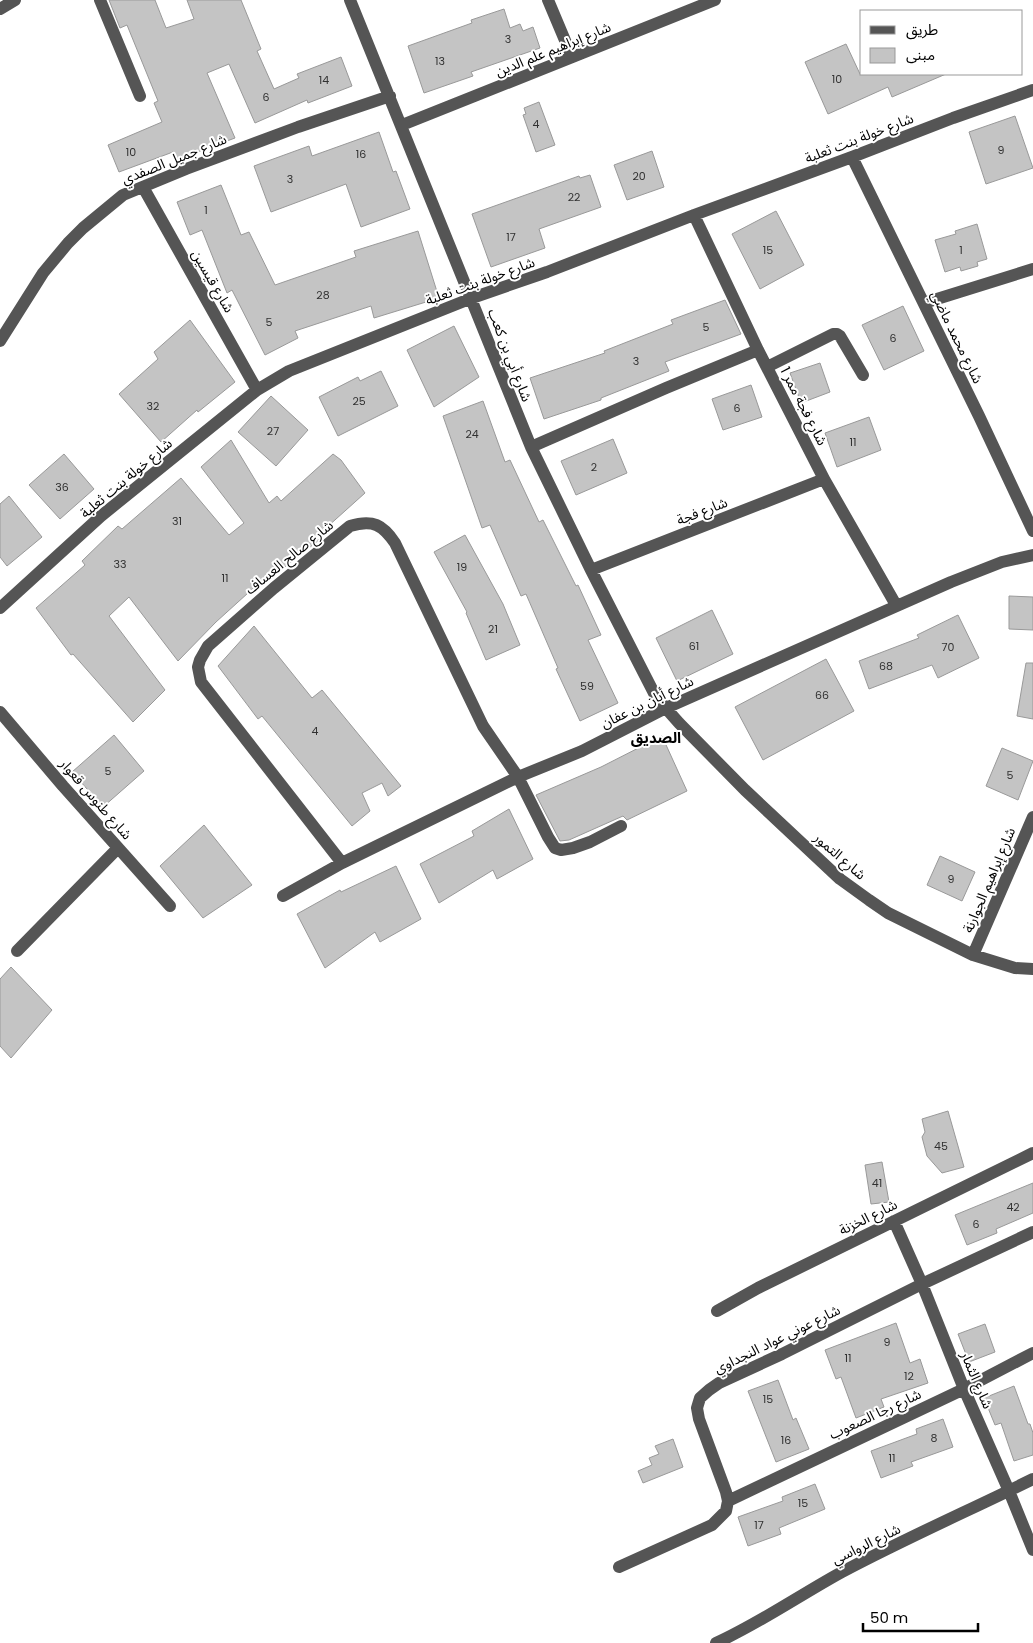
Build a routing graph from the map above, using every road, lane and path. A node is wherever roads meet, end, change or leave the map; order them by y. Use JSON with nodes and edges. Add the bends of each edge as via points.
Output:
{"nodes":[{"id":1,"x":15,"y":0,"type":"edge"},
{"id":2,"x":100,"y":0,"type":"edge"},
{"id":3,"x":350,"y":0,"type":"edge"},
{"id":4,"x":548,"y":0,"type":"edge"},
{"id":5,"x":715,"y":0,"type":"edge"},
{"id":6,"x":0,"y":9,"type":"edge"},
{"id":7,"x":572,"y":57,"type":"junction"},
{"id":8,"x":1033,"y":90,"type":"edge"},
{"id":9,"x":140,"y":96,"type":"dead end"},
{"id":10,"x":390,"y":96,"type":"junction"},
{"id":11,"x":402,"y":125,"type":"junction"},
{"id":12,"x":852,"y":157,"type":"junction"},
{"id":13,"x":143,"y":187,"type":"junction"},
{"id":14,"x":694,"y":215,"type":"junction"},
{"id":15,"x":1033,"y":269,"type":"edge"},
{"id":16,"x":472,"y":298,"type":"junction"},
{"id":17,"x":924,"y":302,"type":"junction"},
{"id":18,"x":0,"y":341,"type":"edge"},
{"id":19,"x":758,"y":350,"type":"junction"},
{"id":20,"x":767,"y":367,"type":"junction"},
{"id":21,"x":863,"y":375,"type":"dead end"},
{"id":22,"x":257,"y":390,"type":"junction"},
{"id":23,"x":531,"y":447,"type":"junction"},
{"id":24,"x":824,"y":479,"type":"junction"},
{"id":25,"x":1033,"y":531,"type":"edge"},
{"id":26,"x":1033,"y":555,"type":"edge"},
{"id":27,"x":591,"y":570,"type":"junction"},
{"id":28,"x":896,"y":605,"type":"junction"},
{"id":29,"x":0,"y":608,"type":"edge"},
{"id":30,"x":666,"y":708,"type":"junction"},
{"id":31,"x":0,"y":712,"type":"edge"},
{"id":32,"x":518,"y":777,"type":"junction"},
{"id":33,"x":1033,"y":816,"type":"edge"},
{"id":34,"x":622,"y":826,"type":"dead end"},
{"id":35,"x":118,"y":848,"type":"junction"},
{"id":36,"x":342,"y":863,"type":"junction"},
{"id":37,"x":284,"y":896,"type":"dead end"},
{"id":38,"x":170,"y":906,"type":"dead end"},
{"id":39,"x":17,"y":951,"type":"dead end"},
{"id":40,"x":973,"y":955,"type":"junction"},
{"id":41,"x":1032,"y":971,"type":"edge"},
{"id":42,"x":1033,"y":1153,"type":"edge"},
{"id":43,"x":894,"y":1221,"type":"junction"},
{"id":44,"x":1033,"y":1232,"type":"edge"},
{"id":45,"x":922,"y":1284,"type":"junction"},
{"id":46,"x":717,"y":1311,"type":"dead end"},
{"id":47,"x":1033,"y":1353,"type":"edge"},
{"id":48,"x":964,"y":1389,"type":"junction"},
{"id":49,"x":1033,"y":1479,"type":"edge"},
{"id":50,"x":1009,"y":1490,"type":"junction"},
{"id":51,"x":728,"y":1501,"type":"junction"},
{"id":52,"x":1033,"y":1550,"type":"edge"},
{"id":53,"x":619,"y":1567,"type":"dead end"},
{"id":54,"x":716,"y":1643,"type":"edge"}],
"edges":[{"from":1,"to":6,"type":"street"},
{"from":2,"to":9,"type":"street"},
{"from":3,"to":10,"type":"street","name":"شارع أبي بن كعب"},
{"from":4,"to":7,"type":"street"},
{"from":5,"to":7,"type":"street","name":"شارع إبراهيم علم الدين"},
{"from":7,"to":11,"type":"street","name":"شارع إبراهيم علم الدين"},
{"from":8,"to":12,"type":"street","name":"شارع خولة بنت ثعلبة"},
{"from":10,"to":11,"type":"street","name":"شارع أبي بن كعب"},
{"from":10,"to":13,"type":"street","name":"شارع جميل الصفدي","via":[[298,127]]},
{"from":11,"to":16,"type":"street","name":"شارع أبي بن كعب"},
{"from":12,"to":14,"type":"street","name":"شارع خولة بنت ثعلبة"},
{"from":12,"to":17,"type":"street","name":"شارع محمد ماضي"},
{"from":13,"to":18,"type":"street","name":"شارع جميل الصفدي","via":[[123,195],[68,243],[44,273]]},
{"from":13,"to":22,"type":"street","name":"شارع قيسين"},
{"from":14,"to":16,"type":"street","name":"شارع خولة بنت ثعلبة"},
{"from":14,"to":19,"type":"street","name":"شارع فجة ممر 1"},
{"from":15,"to":17,"type":"street"},
{"from":16,"to":22,"type":"street","name":"شارع خولة بنت ثعلبة","via":[[289,371]]},
{"from":16,"to":23,"type":"street","name":"شارع أبي بن كعب"},
{"from":17,"to":25,"type":"street","name":"شارع محمد ماضي"},
{"from":19,"to":20,"type":"street","name":"شارع فجة ممر 1"},
{"from":19,"to":23,"type":"street"},
{"from":20,"to":21,"type":"street","via":[[837,334]]},
{"from":20,"to":24,"type":"street","name":"شارع فجة ممر 1"},
{"from":22,"to":29,"type":"street","name":"شارع خولة بنت ثعلبة","via":[[101,516]]},
{"from":23,"to":27,"type":"street","name":"شارع أبي بن كعب"},
{"from":24,"to":27,"type":"street","name":"شارع فجة"},
{"from":24,"to":28,"type":"street","name":"شارع فجة ممر 1"},
{"from":26,"to":28,"type":"street","name":"شارع أبان بن عفان","via":[[1002,562]]},
{"from":27,"to":30,"type":"street","name":"شارع أبي بن كعب","via":[[650,686]]},
{"from":28,"to":30,"type":"street","name":"شارع أبان بن عفان"},
{"from":30,"to":32,"type":"street","name":"شارع أبان بن عفان","via":[[582,750]]},
{"from":30,"to":40,"type":"street","name":"شارع التمور","via":[[745,790],[840,879],[888,913]]},
{"from":31,"to":35,"type":"street","name":"شارع طنوس قعوار"},
{"from":32,"to":34,"type":"street","name":"شارع صالح العساف","via":[[555,848],[573,848]]},
{"from":32,"to":36,"type":"street","name":"شارع أبان بن عفان"},
{"from":32,"to":36,"type":"street","name":"شارع صالح العساف","via":[[483,726],[395,543],[386,530],[377,525],[360,523],[350,526],[226,628],[203,652],[198,667],[201,682]]},
{"from":33,"to":40,"type":"street","name":"شارع إبراهيم الجوارنة"},
{"from":35,"to":38,"type":"street","name":"شارع طنوس قعوار"},
{"from":35,"to":39,"type":"street"},
{"from":36,"to":37,"type":"street","name":"شارع أبان بن عفان"},
{"from":40,"to":41,"type":"street","name":"شارع التمور"},
{"from":42,"to":43,"type":"street","name":"شارع الخزنة"},
{"from":43,"to":45,"type":"street","name":"شارع الثمار"},
{"from":43,"to":46,"type":"street","name":"شارع الخزنة"},
{"from":44,"to":45,"type":"street","name":"شارع عوني عواد النجداوي"},
{"from":45,"to":48,"type":"street","name":"شارع الثمار"},
{"from":45,"to":51,"type":"street","name":"شارع عوني عواد النجداوي","via":[[720,1383],[700,1398],[697,1408],[699,1419]]},
{"from":47,"to":48,"type":"street","name":"شارع رجا الصعوب"},
{"from":48,"to":50,"type":"street","name":"شارع الثمار"},
{"from":48,"to":51,"type":"street","name":"شارع رجا الصعوب"},
{"from":49,"to":50,"type":"street","name":"شارع الرواسي"},
{"from":50,"to":52,"type":"street","name":"شارع الثمار"},
{"from":50,"to":54,"type":"street","name":"شارع الرواسي","via":[[819,1584]]},
{"from":51,"to":53,"type":"street","via":[[726,1511],[712,1525]]}]}
